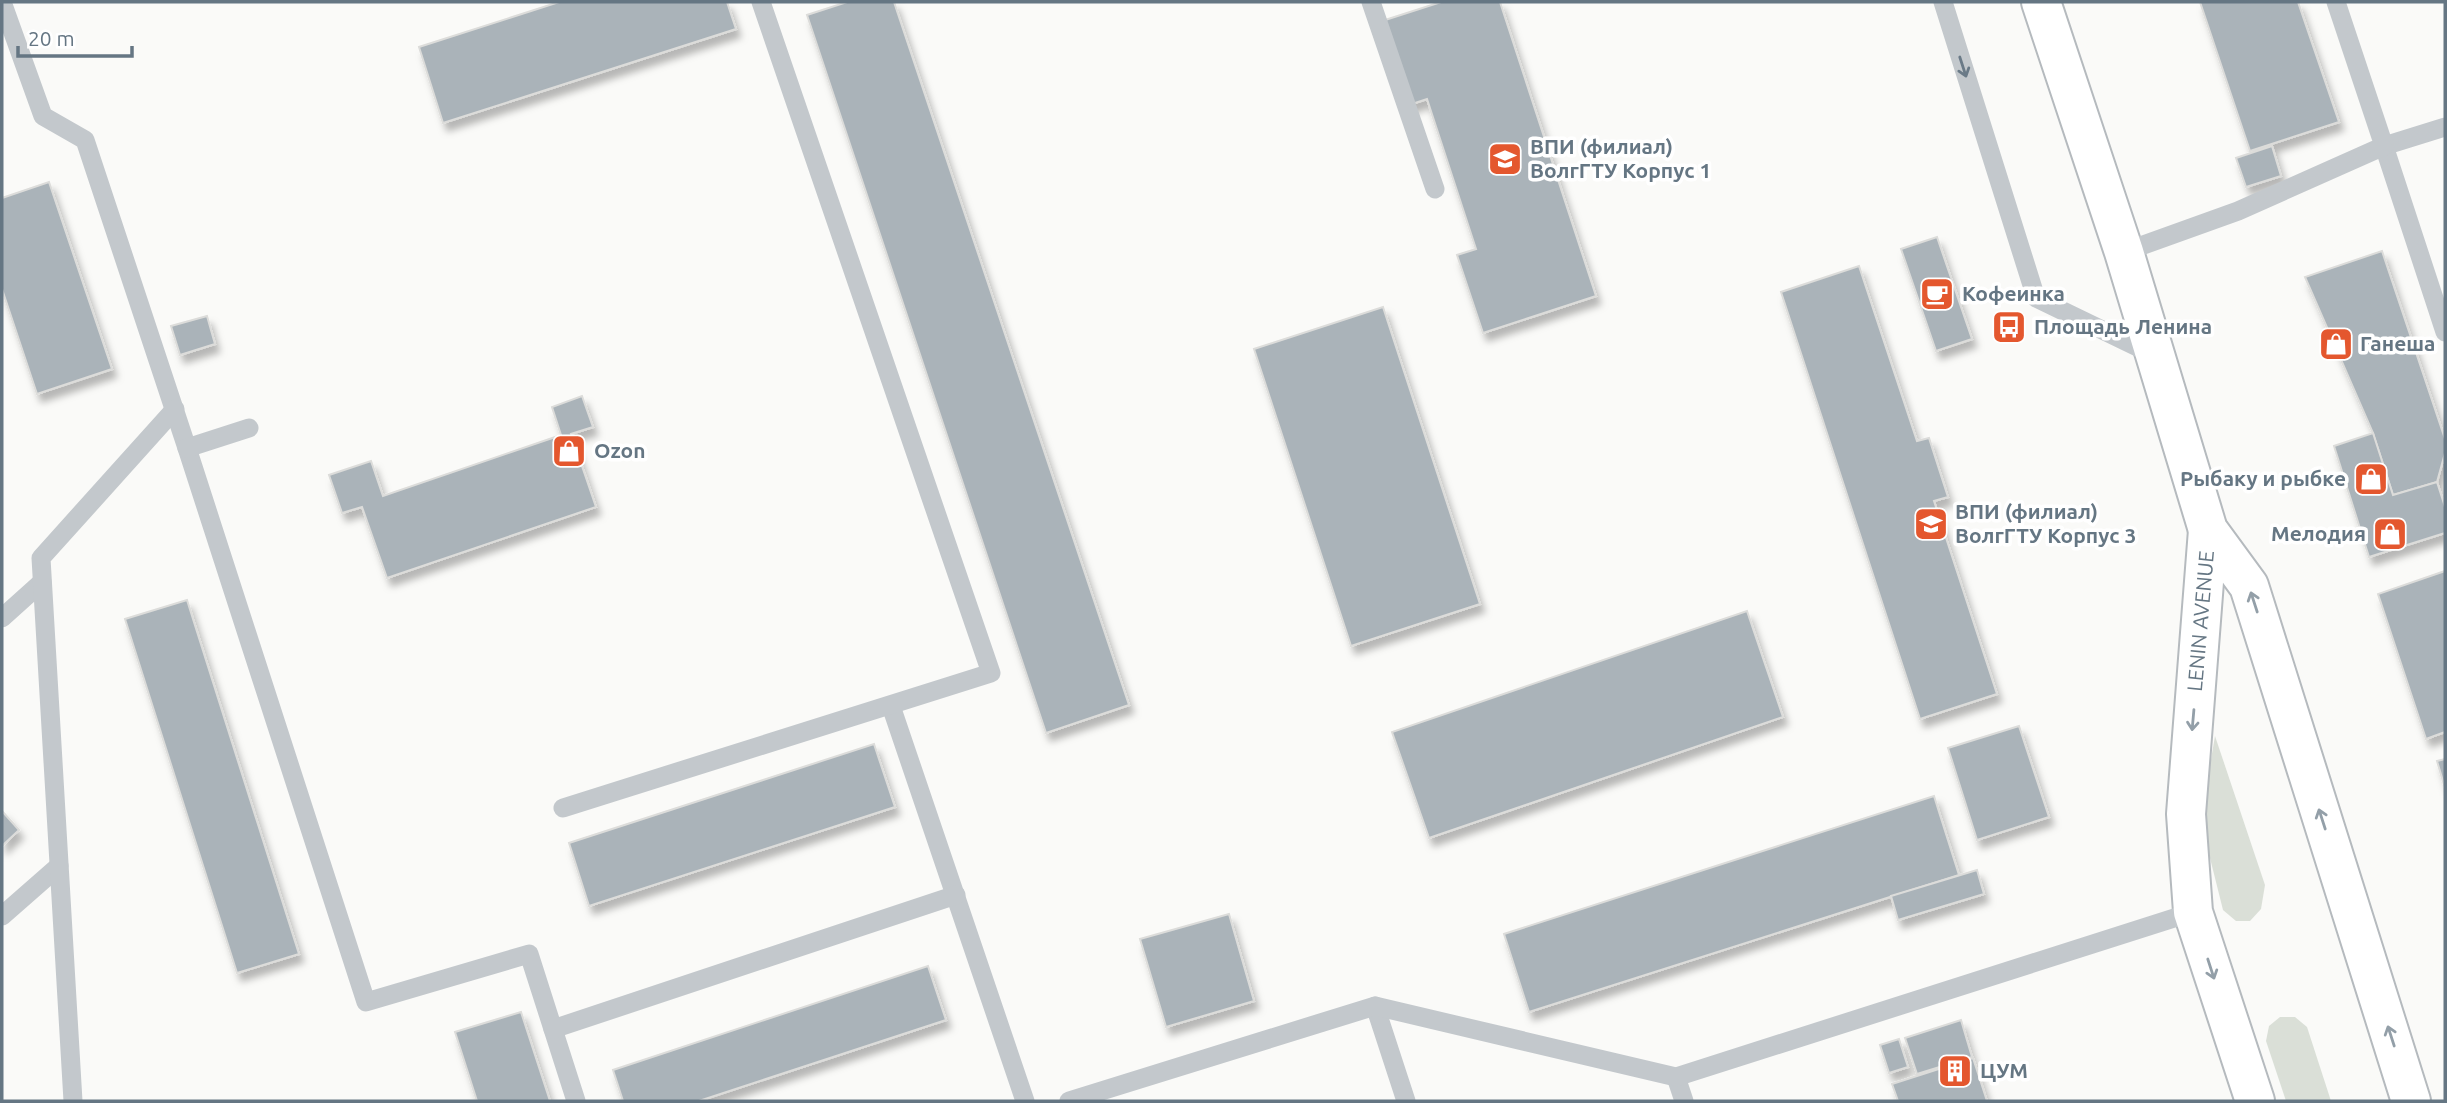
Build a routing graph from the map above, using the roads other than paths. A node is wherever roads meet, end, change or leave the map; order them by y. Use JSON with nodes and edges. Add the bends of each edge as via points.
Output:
{"nodes":[{"id":1,"x":761,"y":2,"type":"edge"},
{"id":2,"x":1371,"y":2,"type":"edge"},
{"id":3,"x":1943,"y":2,"type":"edge"},
{"id":4,"x":2040,"y":2,"type":"edge"},
{"id":5,"x":2336,"y":2,"type":"edge"},
{"id":6,"x":8,"y":3,"type":"edge"},
{"id":7,"x":2445,"y":127,"type":"edge"},
{"id":8,"x":2384,"y":146,"type":"junction"},
{"id":9,"x":1435,"y":189,"type":"dead end"},
{"id":10,"x":2124,"y":252,"type":"junction"},
{"id":11,"x":2445,"y":332,"type":"edge"},
{"id":12,"x":2157,"y":356,"type":"junction"},
{"id":13,"x":175,"y":409,"type":"junction"},
{"id":14,"x":248,"y":428,"type":"dead end"},
{"id":15,"x":187,"y":448,"type":"junction"},
{"id":16,"x":2208,"y":530,"type":"junction"},
{"id":17,"x":43,"y":582,"type":"junction"},
{"id":18,"x":2,"y":618,"type":"edge"},
{"id":19,"x":891,"y":705,"type":"junction"},
{"id":20,"x":563,"y":808,"type":"dead end"},
{"id":21,"x":59,"y":866,"type":"junction"},
{"id":22,"x":956,"y":895,"type":"junction"},
{"id":23,"x":2193,"y":912,"type":"junction"},
{"id":24,"x":2,"y":916,"type":"edge"},
{"id":25,"x":1375,"y":1006,"type":"junction"},
{"id":26,"x":553,"y":1029,"type":"junction"},
{"id":27,"x":1676,"y":1077,"type":"junction"},
{"id":28,"x":73,"y":1101,"type":"edge"},
{"id":29,"x":576,"y":1101,"type":"edge"},
{"id":30,"x":1025,"y":1101,"type":"edge"},
{"id":31,"x":1069,"y":1101,"type":"edge"},
{"id":32,"x":1406,"y":1101,"type":"edge"},
{"id":33,"x":1684,"y":1101,"type":"edge"},
{"id":34,"x":2255,"y":1101,"type":"edge"},
{"id":35,"x":2411,"y":1101,"type":"edge"}],
"edges":[{"from":1,"to":19,"type":"lane","via":[[992,673]]},
{"from":2,"to":9,"type":"lane"},
{"from":3,"to":12,"type":"lane","one_way":true,"via":[[2036,298]]},
{"from":4,"to":10,"type":"main road"},
{"from":5,"to":8,"type":"lane"},
{"from":6,"to":13,"type":"lane","via":[[43,116],[85,140]]},
{"from":7,"to":8,"type":"lane"},
{"from":8,"to":10,"type":"lane","via":[[2238,211]]},
{"from":8,"to":11,"type":"lane"},
{"from":10,"to":12,"type":"main road"},
{"from":12,"to":16,"type":"main road"},
{"from":13,"to":15,"type":"lane"},
{"from":13,"to":17,"type":"lane","via":[[41,558]]},
{"from":14,"to":15,"type":"lane"},
{"from":15,"to":26,"type":"lane","via":[[366,1002],[529,954]]},
{"from":16,"to":23,"type":"main road","name":"LENIN AVENUE","one_way":true,"via":[[2186,814]]},
{"from":35,"to":16,"type":"main road","name":"LENIN AVENUE","one_way":true,"via":[[2249,586]]},
{"from":17,"to":18,"type":"lane"},
{"from":17,"to":21,"type":"lane"},
{"from":19,"to":20,"type":"lane"},
{"from":19,"to":22,"type":"lane"},
{"from":21,"to":24,"type":"lane"},
{"from":21,"to":28,"type":"lane"},
{"from":22,"to":26,"type":"lane"},
{"from":22,"to":30,"type":"lane"},
{"from":23,"to":27,"type":"lane"},
{"from":23,"to":34,"type":"main road","name":"LENIN AVENUE","one_way":true},
{"from":25,"to":27,"type":"lane"},
{"from":25,"to":31,"type":"lane"},
{"from":25,"to":32,"type":"lane"},
{"from":26,"to":29,"type":"lane"},
{"from":27,"to":33,"type":"lane"}]}
